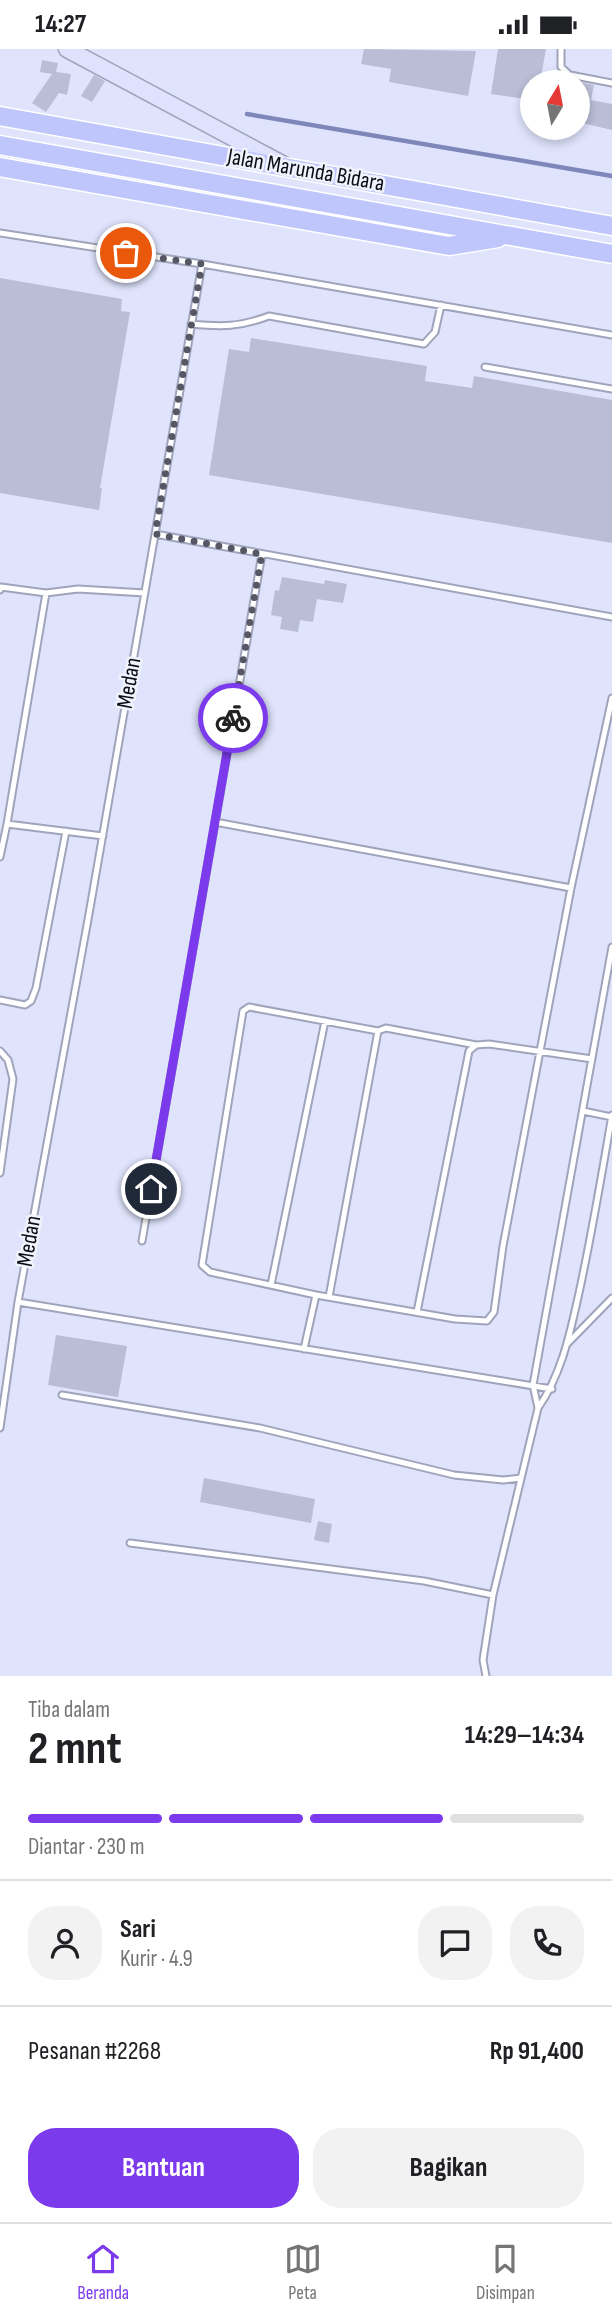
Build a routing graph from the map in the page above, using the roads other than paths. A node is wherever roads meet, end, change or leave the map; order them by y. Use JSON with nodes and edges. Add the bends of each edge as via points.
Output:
{"nodes":[{"id":1,"x":67,"y":49,"type":"edge"},
{"id":2,"x":561,"y":49,"type":"edge"},
{"id":3,"x":612,"y":83,"type":"edge"},
{"id":4,"x":0,"y":116,"type":"edge"},
{"id":5,"x":0,"y":145,"type":"edge"},
{"id":6,"x":0,"y":167,"type":"edge"},
{"id":7,"x":288,"y":167,"type":"junction"},
{"id":8,"x":612,"y":226,"type":"edge"},
{"id":9,"x":0,"y":233,"type":"edge"},
{"id":10,"x":512,"y":236,"type":"junction"},
{"id":11,"x":612,"y":254,"type":"edge"},
{"id":12,"x":202,"y":264,"type":"junction"},
{"id":13,"x":441,"y":305,"type":"junction"},
{"id":14,"x":191,"y":324,"type":"junction"},
{"id":15,"x":612,"y":335,"type":"edge"},
{"id":16,"x":485,"y":367,"type":"dead end"},
{"id":17,"x":612,"y":389,"type":"edge"},
{"id":18,"x":155,"y":534,"type":"junction"},
{"id":19,"x":262,"y":554,"type":"junction"},
{"id":20,"x":0,"y":588,"type":"edge"},
{"id":21,"x":46,"y":593,"type":"junction"},
{"id":22,"x":145,"y":593,"type":"junction"},
{"id":23,"x":612,"y":617,"type":"edge"},
{"id":24,"x":612,"y":698,"type":"edge"},
{"id":25,"x":215,"y":823,"type":"junction"},
{"id":26,"x":7,"y":824,"type":"junction"},
{"id":27,"x":66,"y":831,"type":"junction"},
{"id":28,"x":103,"y":836,"type":"junction"},
{"id":29,"x":0,"y":857,"type":"edge"},
{"id":30,"x":570,"y":888,"type":"junction"},
{"id":31,"x":612,"y":947,"type":"edge"},
{"id":32,"x":0,"y":1000,"type":"edge"},
{"id":33,"x":325,"y":1021,"type":"junction"},
{"id":34,"x":378,"y":1031,"type":"junction"},
{"id":35,"x":476,"y":1045,"type":"junction"},
{"id":36,"x":540,"y":1050,"type":"junction"},
{"id":37,"x":0,"y":1051,"type":"edge"},
{"id":38,"x":592,"y":1059,"type":"junction"},
{"id":39,"x":583,"y":1111,"type":"junction"},
{"id":40,"x":612,"y":1117,"type":"edge"},
{"id":41,"x":0,"y":1173,"type":"edge"},
{"id":42,"x":142,"y":1241,"type":"dead end"},
{"id":43,"x":271,"y":1285,"type":"junction"},
{"id":44,"x":316,"y":1295,"type":"junction"},
{"id":45,"x":329,"y":1297,"type":"junction"},
{"id":46,"x":612,"y":1299,"type":"edge"},
{"id":47,"x":18,"y":1302,"type":"junction"},
{"id":48,"x":417,"y":1312,"type":"junction"},
{"id":49,"x":565,"y":1346,"type":"junction"},
{"id":50,"x":304,"y":1349,"type":"junction"},
{"id":51,"x":0,"y":1381,"type":"edge"},
{"id":52,"x":8,"y":1382,"type":"junction"},
{"id":53,"x":533,"y":1385,"type":"junction"},
{"id":54,"x":552,"y":1389,"type":"junction"},
{"id":55,"x":62,"y":1395,"type":"dead end"},
{"id":56,"x":538,"y":1408,"type":"junction"},
{"id":57,"x":0,"y":1427,"type":"edge"},
{"id":58,"x":521,"y":1479,"type":"junction"},
{"id":59,"x":130,"y":1543,"type":"dead end"},
{"id":60,"x":493,"y":1595,"type":"junction"},
{"id":61,"x":486,"y":1676,"type":"edge"}],
"edges":[{"from":1,"to":7,"type":"street"},
{"from":2,"to":3,"type":"lane","via":[[565,72]]},
{"from":4,"to":7,"type":"main road","name":"Jalan Marunda Bidara"},
{"from":5,"to":10,"type":"main road","name":"Jalan Marunda Bidara"},
{"from":6,"to":10,"type":"main road","via":[[449,246]]},
{"from":7,"to":8,"type":"main road","name":"Jalan Marunda Bidara"},
{"from":9,"to":12,"type":"lane"},
{"from":10,"to":11,"type":"main road","name":"Jalan Marunda Bidara"},
{"from":12,"to":13,"type":"lane"},
{"from":12,"to":14,"type":"lane","name":"Medan"},
{"from":13,"to":14,"type":"lane","via":[[435,333],[424,344],[269,316],[223,328]]},
{"from":13,"to":15,"type":"lane"},
{"from":14,"to":18,"type":"lane","name":"Medan"},
{"from":16,"to":17,"type":"lane"},
{"from":18,"to":19,"type":"lane"},
{"from":18,"to":22,"type":"lane","name":"Medan"},
{"from":19,"to":23,"type":"lane"},
{"from":19,"to":25,"type":"lane"},
{"from":20,"to":21,"type":"lane"},
{"from":21,"to":22,"type":"lane","via":[[78,589]]},
{"from":21,"to":26,"type":"lane"},
{"from":22,"to":28,"type":"lane","name":"Medan"},
{"from":24,"to":30,"type":"lane"},
{"from":25,"to":30,"type":"lane"},
{"from":25,"to":42,"type":"lane"},
{"from":26,"to":27,"type":"lane"},
{"from":26,"to":29,"type":"lane"},
{"from":27,"to":28,"type":"lane"},
{"from":27,"to":32,"type":"lane","via":[[31,1001],[25,1005]]},
{"from":28,"to":47,"type":"lane","name":"Medan"},
{"from":30,"to":36,"type":"lane"},
{"from":31,"to":38,"type":"lane"},
{"from":33,"to":34,"type":"lane"},
{"from":33,"to":43,"type":"lane"},
{"from":33,"to":43,"type":"lane","via":[[249,1007],[243,1011],[202,1265],[210,1272]]},
{"from":34,"to":35,"type":"lane","via":[[386,1028]]},
{"from":34,"to":45,"type":"lane"},
{"from":35,"to":36,"type":"lane"},
{"from":35,"to":48,"type":"lane","via":[[469,1051]]},
{"from":36,"to":38,"type":"lane"},
{"from":36,"to":48,"type":"lane","via":[[494,1312],[487,1321]]},
{"from":37,"to":41,"type":"lane","via":[[13,1079]]},
{"from":38,"to":39,"type":"lane"},
{"from":39,"to":40,"type":"lane"},
{"from":39,"to":53,"type":"lane"},
{"from":40,"to":49,"type":"lane","via":[[587,1259]]},
{"from":43,"to":44,"type":"lane"},
{"from":44,"to":45,"type":"lane"},
{"from":44,"to":50,"type":"lane"},
{"from":45,"to":48,"type":"lane"},
{"from":46,"to":49,"type":"lane"},
{"from":47,"to":50,"type":"lane"},
{"from":47,"to":52,"type":"lane","name":"Medan"},
{"from":49,"to":54,"type":"lane"},
{"from":50,"to":53,"type":"lane"},
{"from":51,"to":52,"type":"lane"},
{"from":52,"to":57,"type":"lane","name":"Medan"},
{"from":53,"to":54,"type":"lane"},
{"from":53,"to":56,"type":"lane"},
{"from":54,"to":56,"type":"lane"},
{"from":55,"to":58,"type":"lane","via":[[260,1428],[454,1475]]},
{"from":56,"to":58,"type":"lane"},
{"from":58,"to":60,"type":"lane"},
{"from":59,"to":60,"type":"lane","via":[[424,1581]]},
{"from":60,"to":61,"type":"lane","via":[[483,1660]]}]}
